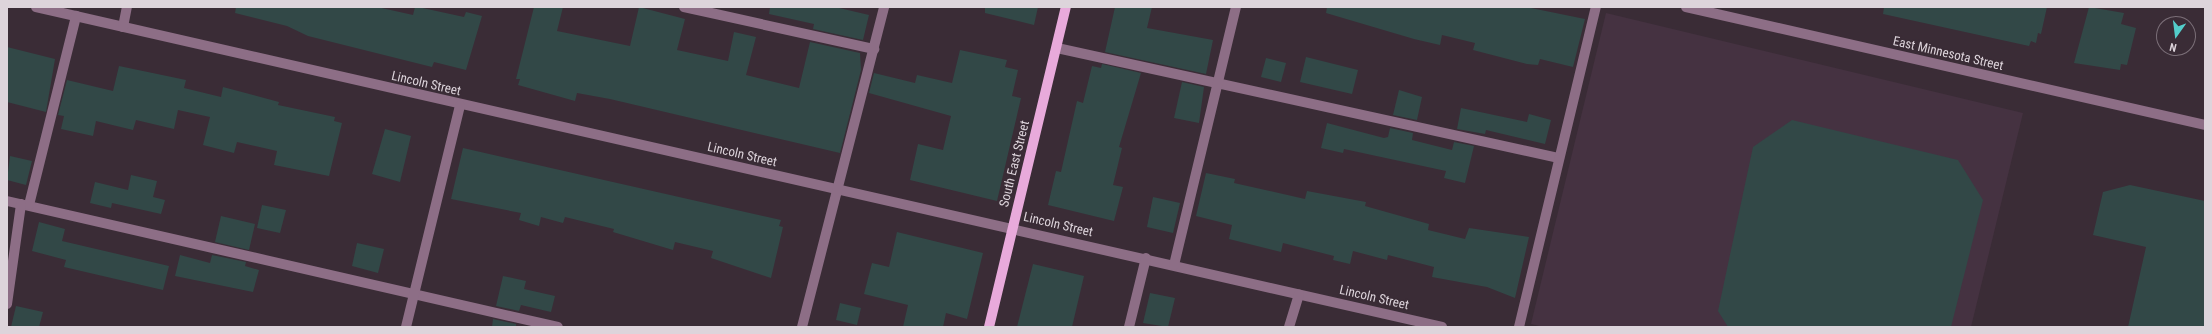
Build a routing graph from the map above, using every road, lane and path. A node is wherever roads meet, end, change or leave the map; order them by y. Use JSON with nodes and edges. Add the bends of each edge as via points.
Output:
{"nodes":[{"id":1,"x":36,"y":7,"type":"edge"},
{"id":2,"x":127,"y":7,"type":"edge"},
{"id":3,"x":684,"y":7,"type":"edge"},
{"id":4,"x":884,"y":7,"type":"edge"},
{"id":5,"x":1066,"y":7,"type":"edge"},
{"id":6,"x":1236,"y":7,"type":"edge"},
{"id":7,"x":1596,"y":7,"type":"edge"},
{"id":8,"x":1686,"y":7,"type":"edge"},
{"id":9,"x":1724,"y":11,"type":"edge"},
{"id":10,"x":76,"y":16,"type":"junction"},
{"id":11,"x":123,"y":27,"type":"junction"},
{"id":12,"x":1057,"y":48,"type":"junction"},
{"id":13,"x":874,"y":49,"type":"junction"},
{"id":14,"x":1218,"y":83,"type":"junction"},
{"id":15,"x":460,"y":105,"type":"junction"},
{"id":16,"x":2205,"y":125,"type":"edge"},
{"id":17,"x":1559,"y":158,"type":"junction"},
{"id":18,"x":838,"y":190,"type":"junction"},
{"id":19,"x":7,"y":201,"type":"edge"},
{"id":20,"x":25,"y":205,"type":"junction"},
{"id":21,"x":1013,"y":228,"type":"junction"},
{"id":22,"x":1146,"y":258,"type":"junction"},
{"id":23,"x":1174,"y":265,"type":"junction"},
{"id":24,"x":414,"y":294,"type":"junction"},
{"id":25,"x":1299,"y":295,"type":"junction"},
{"id":26,"x":7,"y":304,"type":"edge"},
{"id":27,"x":406,"y":327,"type":"edge"},
{"id":28,"x":558,"y":327,"type":"edge"},
{"id":29,"x":802,"y":327,"type":"edge"},
{"id":30,"x":989,"y":327,"type":"edge"},
{"id":31,"x":1129,"y":327,"type":"edge"},
{"id":32,"x":1291,"y":327,"type":"edge"},
{"id":33,"x":1442,"y":327,"type":"edge"},
{"id":34,"x":1519,"y":327,"type":"edge"}],
"edges":[{"from":1,"to":10,"type":"street","name":"Lincoln Street"},
{"from":2,"to":11,"type":"street"},
{"from":3,"to":13,"type":"street"},
{"from":4,"to":13,"type":"street"},
{"from":5,"to":12,"type":"main road","name":"South East Street"},
{"from":6,"to":14,"type":"street"},
{"from":7,"to":17,"type":"street"},
{"from":8,"to":9,"type":"street","name":"East Minnesota Street"},
{"from":9,"to":16,"type":"street","name":"East Minnesota Street"},
{"from":10,"to":11,"type":"street","name":"Lincoln Street"},
{"from":10,"to":20,"type":"street"},
{"from":11,"to":15,"type":"street","name":"Lincoln Street"},
{"from":12,"to":14,"type":"street"},
{"from":12,"to":21,"type":"main road","name":"South East Street"},
{"from":13,"to":18,"type":"street"},
{"from":14,"to":17,"type":"street","via":[[1443,136]]},
{"from":14,"to":23,"type":"street"},
{"from":15,"to":18,"type":"street","name":"Lincoln Street"},
{"from":15,"to":24,"type":"street"},
{"from":17,"to":34,"type":"street"},
{"from":18,"to":21,"type":"street","name":"Lincoln Street"},
{"from":18,"to":29,"type":"street"},
{"from":19,"to":20,"type":"street"},
{"from":20,"to":24,"type":"street"},
{"from":20,"to":26,"type":"street"},
{"from":21,"to":22,"type":"street","name":"Lincoln Street"},
{"from":21,"to":30,"type":"main road","name":"South East Street"},
{"from":22,"to":23,"type":"street","name":"Lincoln Street"},
{"from":22,"to":31,"type":"street"},
{"from":23,"to":25,"type":"street","name":"Lincoln Street"},
{"from":24,"to":27,"type":"street"},
{"from":24,"to":28,"type":"street"},
{"from":25,"to":32,"type":"street"},
{"from":25,"to":33,"type":"street","name":"Lincoln Street"}]}
